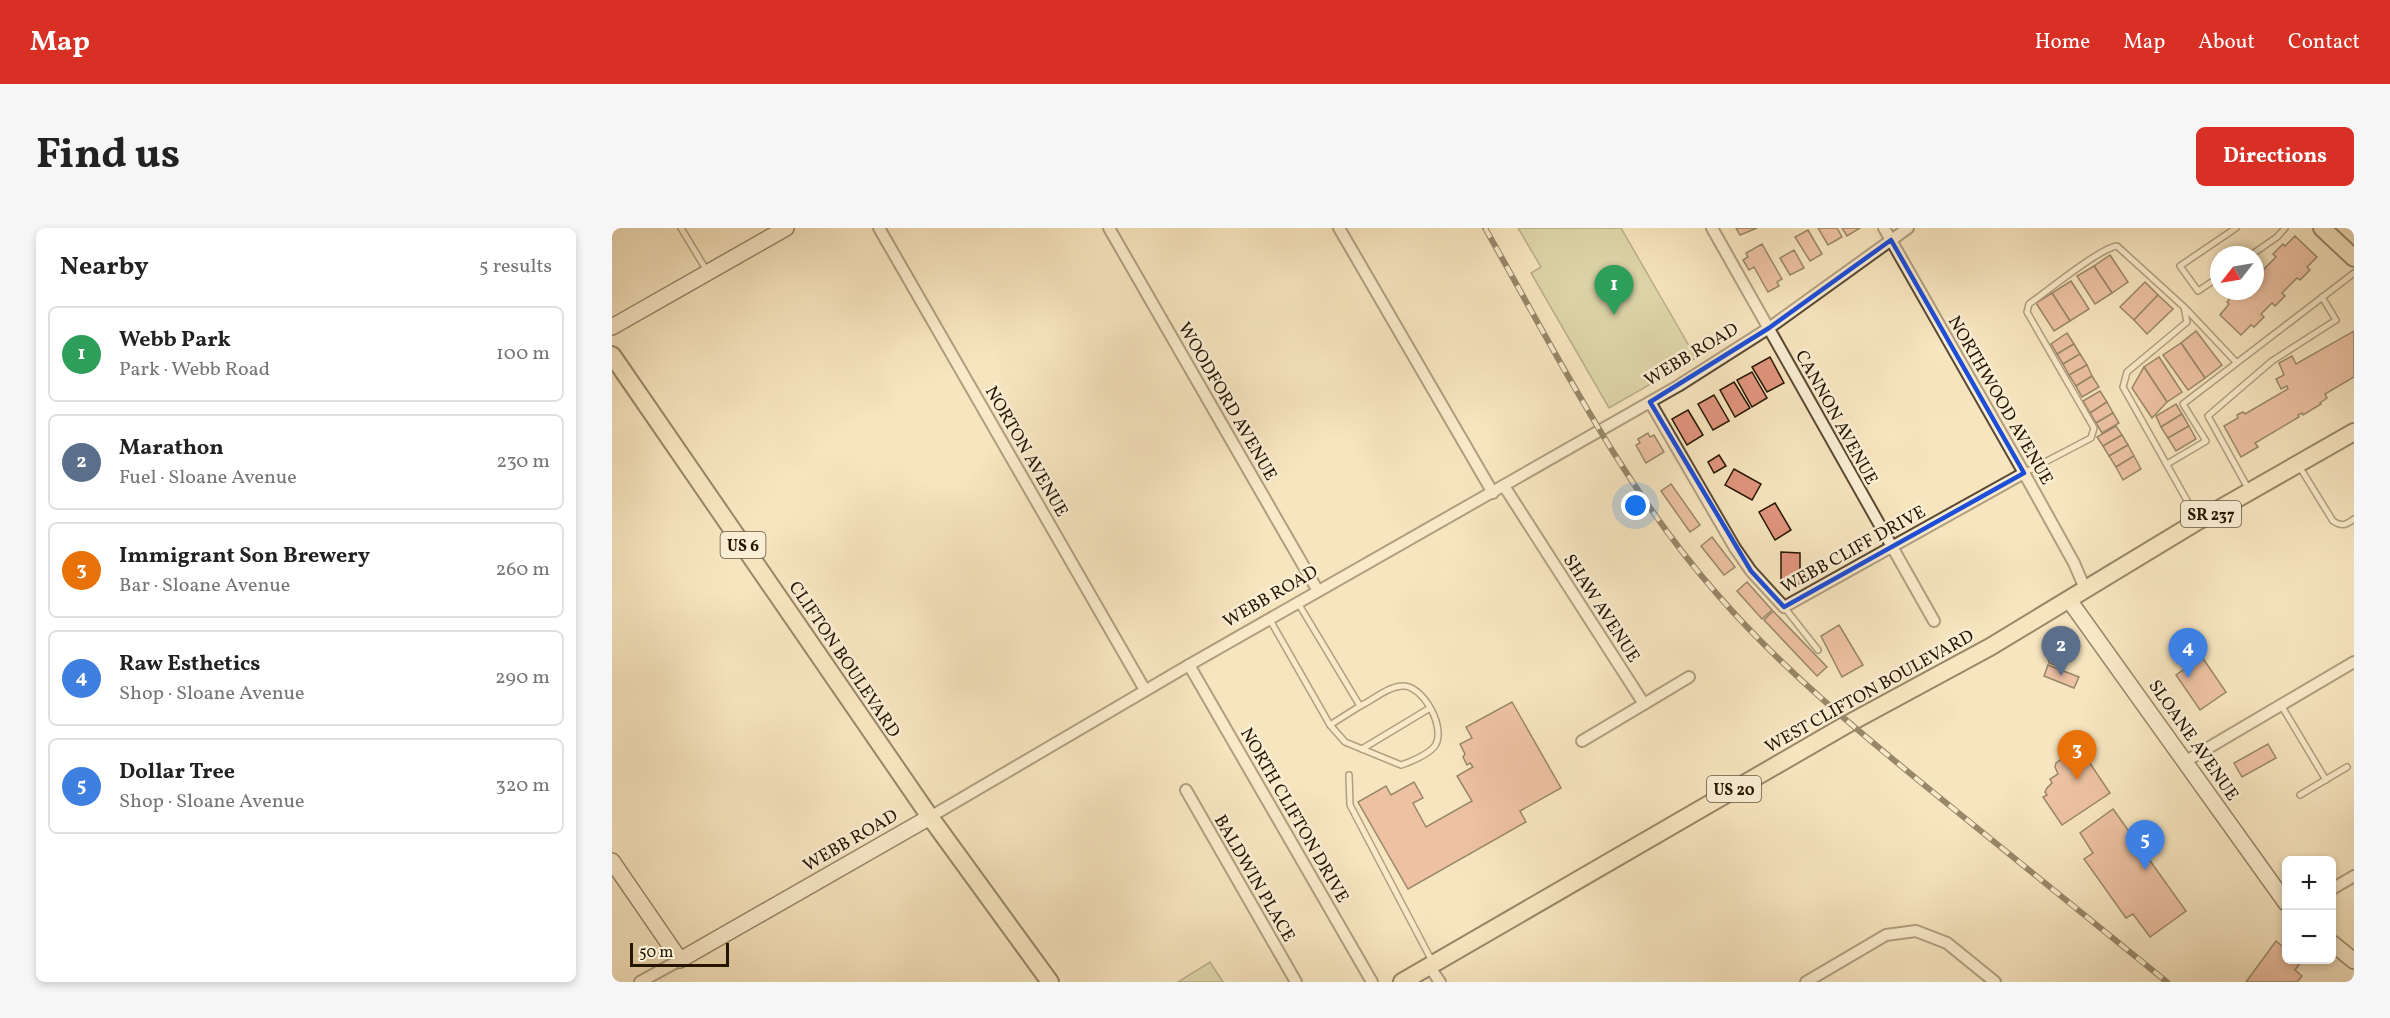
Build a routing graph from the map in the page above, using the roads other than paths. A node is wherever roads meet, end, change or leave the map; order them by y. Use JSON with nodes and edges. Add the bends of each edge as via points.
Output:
{"nodes":[{"id":1,"x":681,"y":228,"type":"edge"},
{"id":2,"x":786,"y":228,"type":"edge"},
{"id":3,"x":879,"y":228,"type":"edge"},
{"id":4,"x":1108,"y":228,"type":"edge"},
{"id":5,"x":1339,"y":228,"type":"edge"},
{"id":6,"x":1712,"y":228,"type":"edge"},
{"id":7,"x":1884,"y":228,"type":"edge"},
{"id":8,"x":1908,"y":228,"type":"edge"},
{"id":9,"x":2236,"y":228,"type":"edge"},
{"id":10,"x":2285,"y":228,"type":"edge"},
{"id":11,"x":2322,"y":228,"type":"edge"},
{"id":12,"x":1891,"y":240,"type":"junction"},
{"id":13,"x":2264,"y":246,"type":"edge"},
{"id":14,"x":2354,"y":258,"type":"edge"},
{"id":15,"x":708,"y":272,"type":"junction"},
{"id":16,"x":2354,"y":273,"type":"edge"},
{"id":17,"x":2210,"y":283,"type":"edge"},
{"id":18,"x":2322,"y":297,"type":"junction"},
{"id":19,"x":2184,"y":308,"type":"junction"},
{"id":20,"x":612,"y":327,"type":"edge"},
{"id":21,"x":1769,"y":328,"type":"junction"},
{"id":22,"x":612,"y":355,"type":"edge"},
{"id":23,"x":2236,"y":362,"type":"junction"},
{"id":24,"x":1650,"y":402,"type":"junction"},
{"id":25,"x":2354,"y":432,"type":"edge"},
{"id":26,"x":2167,"y":464,"type":"junction"},
{"id":27,"x":2298,"y":464,"type":"junction"},
{"id":28,"x":2024,"y":473,"type":"junction"},
{"id":29,"x":1503,"y":486,"type":"junction"},
{"id":30,"x":2250,"y":492,"type":"junction"},
{"id":31,"x":1493,"y":493,"type":"junction"},
{"id":32,"x":2354,"y":519,"type":"edge"},
{"id":33,"x":2199,"y":521,"type":"junction"},
{"id":34,"x":1891,"y":547,"type":"junction"},
{"id":35,"x":1318,"y":591,"type":"junction"},
{"id":36,"x":2086,"y":591,"type":"junction"},
{"id":37,"x":2069,"y":600,"type":"junction"},
{"id":38,"x":1298,"y":603,"type":"junction"},
{"id":39,"x":1784,"y":608,"type":"junction"},
{"id":40,"x":1270,"y":620,"type":"junction"},
{"id":41,"x":1934,"y":621,"type":"dead end"},
{"id":42,"x":1818,"y":650,"type":"dead end"},
{"id":43,"x":2354,"y":662,"type":"edge"},
{"id":44,"x":1189,"y":665,"type":"junction"},
{"id":45,"x":1689,"y":677,"type":"dead end"},
{"id":46,"x":1145,"y":690,"type":"junction"},
{"id":47,"x":1644,"y":704,"type":"junction"},
{"id":48,"x":2282,"y":705,"type":"junction"},
{"id":49,"x":1360,"y":706,"type":"junction"},
{"id":50,"x":1430,"y":708,"type":"junction"},
{"id":51,"x":1330,"y":725,"type":"junction"},
{"id":52,"x":1582,"y":741,"type":"dead end"},
{"id":53,"x":1362,"y":749,"type":"junction"},
{"id":54,"x":2186,"y":761,"type":"junction"},
{"id":55,"x":2347,"y":767,"type":"dead end"},
{"id":56,"x":1349,"y":775,"type":"dead end"},
{"id":57,"x":2326,"y":780,"type":"junction"},
{"id":58,"x":1186,"y":790,"type":"dead end"},
{"id":59,"x":2300,"y":795,"type":"dead end"},
{"id":60,"x":930,"y":817,"type":"junction"},
{"id":61,"x":612,"y":861,"type":"edge"},
{"id":62,"x":2354,"y":876,"type":"edge"},
{"id":63,"x":2336,"y":886,"type":"edge"},
{"id":64,"x":2282,"y":897,"type":"edge"},
{"id":65,"x":2336,"y":947,"type":"edge"},
{"id":66,"x":680,"y":960,"type":"junction"},
{"id":67,"x":2354,"y":961,"type":"edge"},
{"id":68,"x":1431,"y":965,"type":"junction"},
{"id":69,"x":640,"y":982,"type":"edge"},
{"id":70,"x":1050,"y":982,"type":"edge"},
{"id":71,"x":1296,"y":982,"type":"edge"},
{"id":72,"x":1372,"y":982,"type":"edge"},
{"id":73,"x":1402,"y":982,"type":"edge"},
{"id":74,"x":1440,"y":982,"type":"edge"},
{"id":75,"x":1806,"y":982,"type":"edge"},
{"id":76,"x":1995,"y":982,"type":"edge"}],
"edges":[{"from":1,"to":15,"type":"lane"},
{"from":2,"to":15,"type":"street"},
{"from":3,"to":46,"type":"street","name":"NORTON AVENUE"},
{"from":4,"to":35,"type":"street","name":"WOODFORD AVENUE"},
{"from":5,"to":31,"type":"street"},
{"from":6,"to":21,"type":"street","name":"CANNON AVENUE"},
{"from":7,"to":12,"type":"street","name":"NORTHWOOD AVENUE"},
{"from":8,"to":12,"type":"street","name":"WEBB ROAD"},
{"from":9,"to":17,"type":"lane","via":[[2180,266],[2198,291]]},
{"from":10,"to":13,"type":"lane"},
{"from":11,"to":14,"type":"main road"},
{"from":12,"to":21,"type":"street","name":"WEBB ROAD"},
{"from":12,"to":28,"type":"street","name":"NORTHWOOD AVENUE"},
{"from":15,"to":20,"type":"street"},
{"from":16,"to":18,"type":"lane"},
{"from":18,"to":23,"type":"lane"},
{"from":18,"to":30,"type":"lane","via":[[2336,320],[2272,361],[2208,416]]},
{"from":19,"to":23,"type":"lane"},
{"from":19,"to":26,"type":"lane","via":[[2187,322],[2127,372],[2123,387]]},
{"from":19,"to":28,"type":"lane","name":"WEBB CLIFF DRIVE","via":[[2117,246],[2095,256],[2029,304],[2027,312],[2094,428],[2091,438]]},
{"from":21,"to":24,"type":"street","name":"WEBB ROAD"},
{"from":21,"to":34,"type":"street","name":"CANNON AVENUE"},
{"from":22,"to":60,"type":"main road","name":"CLIFTON BOULEVARD","number":"US 6"},
{"from":23,"to":26,"type":"lane","via":[[2183,404],[2206,441]]},
{"from":24,"to":29,"type":"street","name":"WEBB ROAD"},
{"from":24,"to":39,"type":"street","name":"WEBB CLIFF DRIVE","via":[[1735,548]]},
{"from":25,"to":27,"type":"main road","name":"WEST CLIFTON BOULEVARD","number":"SR 237"},
{"from":26,"to":33,"type":"lane"},
{"from":27,"to":30,"type":"main road","name":"WEST CLIFTON BOULEVARD","number":"SR 237"},
{"from":27,"to":32,"type":"lane","via":[[2333,521],[2345,525]]},
{"from":28,"to":34,"type":"street","name":"WEBB CLIFF DRIVE"},
{"from":28,"to":36,"type":"street","name":"NORTHWOOD AVENUE"},
{"from":29,"to":31,"type":"street","name":"WEBB ROAD"},
{"from":29,"to":47,"type":"street","name":"SHAW AVENUE"},
{"from":30,"to":33,"type":"main road","name":"WEST CLIFTON BOULEVARD","number":"SR 237"},
{"from":31,"to":35,"type":"street","name":"WEBB ROAD"},
{"from":33,"to":36,"type":"main road","name":"WEST CLIFTON BOULEVARD","number":"SR 237"},
{"from":34,"to":39,"type":"street","name":"WEBB CLIFF DRIVE"},
{"from":34,"to":41,"type":"street","name":"CANNON AVENUE"},
{"from":35,"to":38,"type":"street","name":"WEBB ROAD"},
{"from":36,"to":37,"type":"main road","name":"WEST CLIFTON BOULEVARD","number":"SR 237"},
{"from":37,"to":54,"type":"street","name":"SLOANE AVENUE"},
{"from":37,"to":68,"type":"main road","name":"WEST CLIFTON BOULEVARD","number":"US 20"},
{"from":38,"to":40,"type":"street","name":"WEBB ROAD"},
{"from":38,"to":49,"type":"lane"},
{"from":39,"to":42,"type":"lane"},
{"from":40,"to":44,"type":"street","name":"WEBB ROAD"},
{"from":40,"to":51,"type":"lane"},
{"from":43,"to":48,"type":"street"},
{"from":44,"to":46,"type":"street","name":"WEBB ROAD"},
{"from":44,"to":72,"type":"street","name":"NORTH CLIFTON DRIVE"},
{"from":45,"to":47,"type":"street"},
{"from":46,"to":60,"type":"street","name":"WEBB ROAD"},
{"from":47,"to":52,"type":"street"},
{"from":48,"to":54,"type":"street"},
{"from":48,"to":57,"type":"lane"},
{"from":49,"to":50,"type":"lane","via":[[1407,686],[1419,693]]},
{"from":49,"to":51,"type":"lane"},
{"from":50,"to":53,"type":"lane"},
{"from":50,"to":53,"type":"lane","via":[[1438,728],[1432,749],[1401,765]]},
{"from":51,"to":53,"type":"lane","via":[[1345,742]]},
{"from":54,"to":64,"type":"street","name":"SLOANE AVENUE"},
{"from":55,"to":57,"type":"lane"},
{"from":56,"to":68,"type":"lane","via":[[1350,805]]},
{"from":57,"to":59,"type":"lane"},
{"from":58,"to":71,"type":"street","name":"BALDWIN PLACE"},
{"from":60,"to":66,"type":"street","name":"WEBB ROAD"},
{"from":60,"to":70,"type":"main road","name":"CLIFTON BOULEVARD","number":"US 6"},
{"from":61,"to":66,"type":"street"},
{"from":62,"to":63,"type":"street"},
{"from":65,"to":67,"type":"street"},
{"from":66,"to":69,"type":"street","name":"WEBB ROAD"},
{"from":68,"to":73,"type":"main road","name":"WEST CLIFTON BOULEVARD","number":"US 20"},
{"from":68,"to":74,"type":"street"},
{"from":75,"to":76,"type":"street","via":[[1886,935],[1916,931],[1947,943]]}]}
